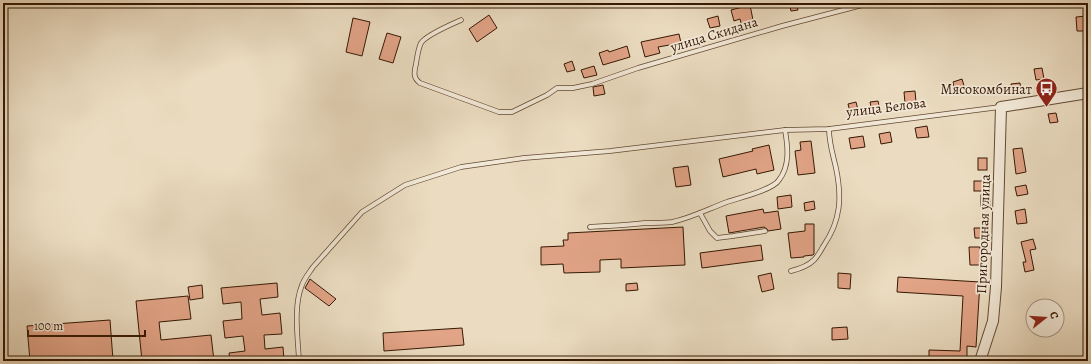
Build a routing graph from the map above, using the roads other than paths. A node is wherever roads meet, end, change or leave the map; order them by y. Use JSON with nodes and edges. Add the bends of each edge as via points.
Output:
{"nodes":[{"id":1,"x":870,"y":3,"type":"edge"},
{"id":2,"x":461,"y":20,"type":"dead end"},
{"id":3,"x":1088,"y":94,"type":"edge"},
{"id":4,"x":1001,"y":107,"type":"junction"},
{"id":5,"x":829,"y":129,"type":"junction"},
{"id":6,"x":785,"y":130,"type":"junction"},
{"id":7,"x":700,"y":214,"type":"junction"},
{"id":8,"x":590,"y":227,"type":"dead end"},
{"id":9,"x":764,"y":231,"type":"dead end"},
{"id":10,"x":791,"y":271,"type":"dead end"},
{"id":11,"x":299,"y":361,"type":"edge"},
{"id":12,"x":980,"y":361,"type":"edge"}],
"edges":[{"from":1,"to":2,"type":"lane","name":"улица Скидана","via":[[774,28],[592,84],[557,88],[512,112],[498,112],[416,80],[415,66],[422,42],[428,36]]},
{"from":3,"to":4,"type":"street","name":"улица Белова"},
{"from":4,"to":5,"type":"lane","name":"улица Белова"},
{"from":4,"to":12,"type":"street","name":"Пригородная улица","via":[[996,286],[993,321]]},
{"from":5,"to":6,"type":"lane","name":"улица Белова"},
{"from":5,"to":10,"type":"lane","via":[[839,191],[838,216],[830,237],[814,260]]},
{"from":6,"to":7,"type":"lane","via":[[787,159],[776,185]]},
{"from":6,"to":11,"type":"lane","name":"улица Белова","via":[[461,167],[405,185],[362,212],[313,266],[300,290],[297,315]]},
{"from":7,"to":8,"type":"lane","via":[[672,222]]},
{"from":7,"to":9,"type":"lane","via":[[717,238]]}]}
